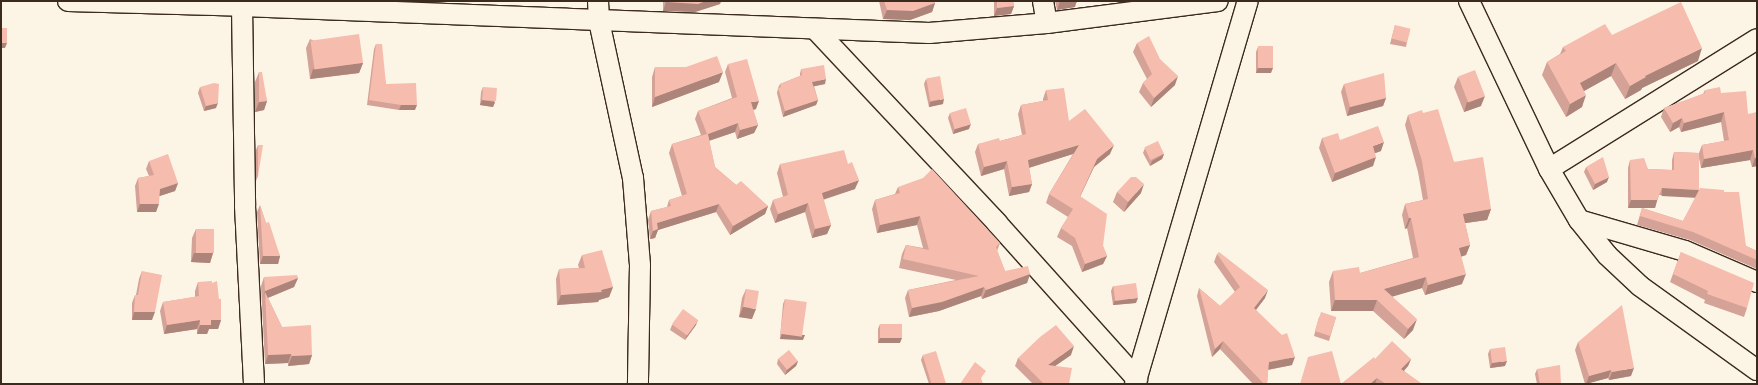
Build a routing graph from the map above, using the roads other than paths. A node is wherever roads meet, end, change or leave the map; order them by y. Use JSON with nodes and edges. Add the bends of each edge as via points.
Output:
{"nodes":[{"id":1,"x":68,"y":1,"type":"edge"},
{"id":2,"x":598,"y":1,"type":"edge"},
{"id":3,"x":1043,"y":1,"type":"edge"},
{"id":4,"x":1218,"y":1,"type":"edge"},
{"id":5,"x":1248,"y":1,"type":"edge"},
{"id":6,"x":1469,"y":1,"type":"edge"},
{"id":7,"x":308,"y":5,"type":"edge"},
{"id":8,"x":242,"y":6,"type":"junction"},
{"id":9,"x":599,"y":21,"type":"junction"},
{"id":10,"x":1047,"y":23,"type":"junction"},
{"id":11,"x":815,"y":29,"type":"junction"},
{"id":12,"x":1757,"y":39,"type":"edge"},
{"id":13,"x":1549,"y":169,"type":"junction"},
{"id":14,"x":1579,"y":220,"type":"junction"},
{"id":15,"x":1757,"y":282,"type":"edge"},
{"id":16,"x":1757,"y":370,"type":"edge"},
{"id":17,"x":1136,"y":381,"type":"edge"},
{"id":18,"x":254,"y":384,"type":"edge"},
{"id":19,"x":638,"y":384,"type":"edge"}],
"edges":[{"from":1,"to":8,"type":"street"},
{"from":2,"to":9,"type":"street"},
{"from":3,"to":10,"type":"street"},
{"from":4,"to":10,"type":"street"},
{"from":5,"to":17,"type":"street"},
{"from":6,"to":13,"type":"street"},
{"from":7,"to":8,"type":"street"},
{"from":7,"to":9,"type":"street"},
{"from":8,"to":18,"type":"street","via":[[245,206]]},
{"from":9,"to":11,"type":"street"},
{"from":9,"to":19,"type":"street","via":[[632,178],[640,265]]},
{"from":10,"to":11,"type":"street","via":[[929,33]]},
{"from":11,"to":17,"type":"street","via":[[997,223]]},
{"from":12,"to":13,"type":"street"},
{"from":13,"to":14,"type":"street"},
{"from":14,"to":15,"type":"street","via":[[1685,251]]},
{"from":14,"to":16,"type":"street","via":[[1607,255],[1640,286]]}]}
